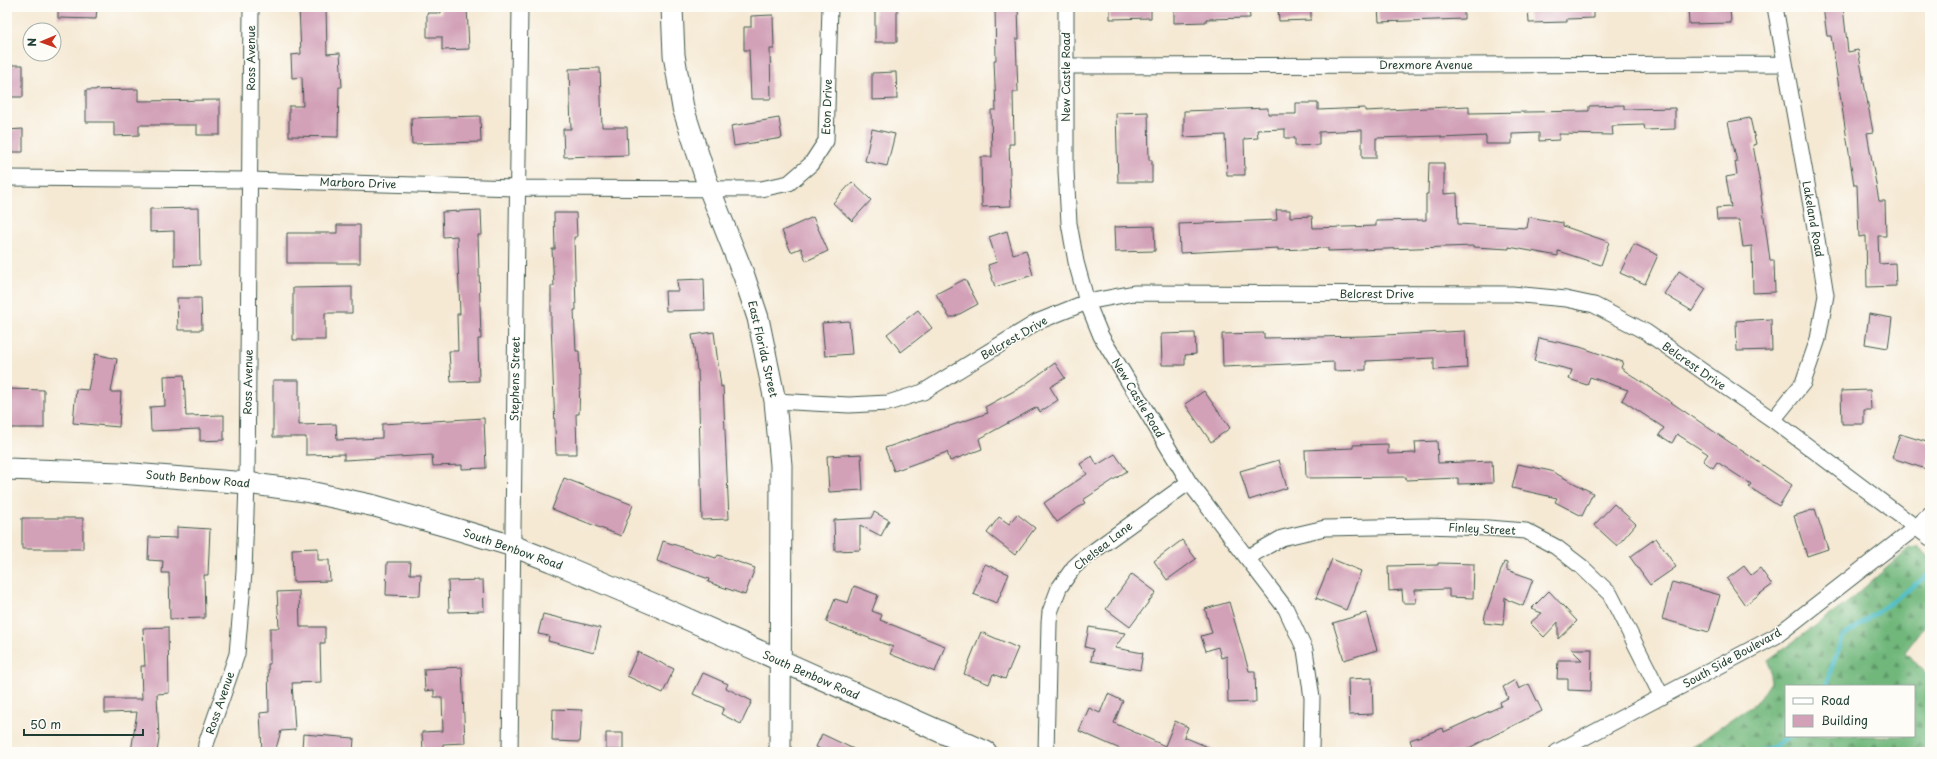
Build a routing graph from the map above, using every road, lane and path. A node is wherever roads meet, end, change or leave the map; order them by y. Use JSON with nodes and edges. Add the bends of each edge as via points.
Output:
{"nodes":[{"id":1,"x":251,"y":7,"type":"edge"},
{"id":2,"x":520,"y":7,"type":"edge"},
{"id":3,"x":672,"y":7,"type":"edge"},
{"id":4,"x":830,"y":7,"type":"edge"},
{"id":5,"x":1066,"y":7,"type":"edge"},
{"id":6,"x":1775,"y":7,"type":"edge"},
{"id":7,"x":1785,"y":64,"type":"junction"},
{"id":8,"x":1066,"y":66,"type":"junction"},
{"id":9,"x":7,"y":178,"type":"edge"},
{"id":10,"x":250,"y":180,"type":"junction"},
{"id":11,"x":518,"y":188,"type":"junction"},
{"id":12,"x":709,"y":188,"type":"junction"},
{"id":13,"x":1087,"y":302,"type":"junction"},
{"id":14,"x":775,"y":401,"type":"junction"},
{"id":15,"x":1773,"y":420,"type":"junction"},
{"id":16,"x":7,"y":469,"type":"edge"},
{"id":17,"x":247,"y":482,"type":"junction"},
{"id":18,"x":1189,"y":482,"type":"junction"},
{"id":19,"x":1930,"y":514,"type":"edge"},
{"id":20,"x":1915,"y":528,"type":"junction"},
{"id":21,"x":1930,"y":538,"type":"edge"},
{"id":22,"x":513,"y":546,"type":"junction"},
{"id":23,"x":1248,"y":557,"type":"junction"},
{"id":24,"x":780,"y":661,"type":"junction"},
{"id":25,"x":1662,"y":697,"type":"junction"},
{"id":26,"x":205,"y":752,"type":"edge"},
{"id":27,"x":510,"y":752,"type":"edge"},
{"id":28,"x":780,"y":752,"type":"edge"},
{"id":29,"x":986,"y":752,"type":"edge"},
{"id":30,"x":1046,"y":752,"type":"edge"},
{"id":31,"x":1311,"y":752,"type":"edge"},
{"id":32,"x":1557,"y":752,"type":"edge"}],
"edges":[{"from":1,"to":10,"type":"street","name":"Ross Avenue"},
{"from":2,"to":11,"type":"street","name":"Stephens Street"},
{"from":3,"to":12,"type":"main road","name":"East Florida Street","via":[[674,55],[683,108]]},
{"from":4,"to":12,"type":"street","name":"Eton Drive","via":[[826,141],[810,164],[789,183],[761,189]]},
{"from":5,"to":8,"type":"street","name":"New Castle Road"},
{"from":6,"to":7,"type":"street","name":"Lakeland Road"},
{"from":7,"to":8,"type":"street","name":"Drexmore Avenue"},
{"from":7,"to":15,"type":"street","name":"Lakeland Road","via":[[1826,295],[1818,339],[1803,383]]},
{"from":8,"to":13,"type":"street","name":"New Castle Road","via":[[1069,223]]},
{"from":9,"to":10,"type":"street","name":"Marboro Drive"},
{"from":10,"to":11,"type":"street","name":"Marboro Drive"},
{"from":10,"to":17,"type":"street","name":"Ross Avenue"},
{"from":11,"to":12,"type":"street","name":"Marboro Drive"},
{"from":11,"to":22,"type":"street","name":"Stephens Street"},
{"from":12,"to":14,"type":"main road","name":"East Florida Street","via":[[758,318]]},
{"from":13,"to":14,"type":"street","name":"Belcrest Drive","via":[[1037,322],[923,392],[888,403],[849,405]]},
{"from":13,"to":15,"type":"street","name":"Belcrest Drive","via":[[1134,293],[1512,294],[1566,299],[1594,305],[1646,332]]},
{"from":13,"to":18,"type":"street","name":"New Castle Road","via":[[1101,336]]},
{"from":14,"to":24,"type":"main road","name":"East Florida Street","via":[[781,465]]},
{"from":15,"to":20,"type":"street","name":"Belcrest Drive"},
{"from":16,"to":17,"type":"main road","name":"South Benbow Road","via":[[120,473]]},
{"from":17,"to":22,"type":"main road","name":"South Benbow Road","via":[[375,506]]},
{"from":17,"to":26,"type":"street","name":"Ross Avenue","via":[[244,572],[237,654]]},
{"from":18,"to":23,"type":"street","name":"New Castle Road"},
{"from":18,"to":30,"type":"street","name":"Chelsea Lane","via":[[1084,558],[1059,588],[1049,623]]},
{"from":19,"to":20,"type":"street","name":"South Side Boulevard"},
{"from":20,"to":21,"type":"street","name":"Belcrest Drive"},
{"from":20,"to":25,"type":"street","name":"South Side Boulevard","via":[[1776,636]]},
{"from":22,"to":24,"type":"main road","name":"South Benbow Road","via":[[658,606]]},
{"from":22,"to":27,"type":"street","name":"Stephens Street"},
{"from":23,"to":25,"type":"street","name":"Finley Street","via":[[1282,538],[1325,528],[1425,526],[1526,531],[1556,547],[1610,594]]},
{"from":23,"to":31,"type":"street","name":"New Castle Road","via":[[1286,609],[1305,650],[1312,698]]},
{"from":24,"to":28,"type":"main road","name":"East Florida Street"},
{"from":24,"to":29,"type":"main road","name":"South Benbow Road"},
{"from":25,"to":32,"type":"street","name":"South Side Boulevard"}]}
